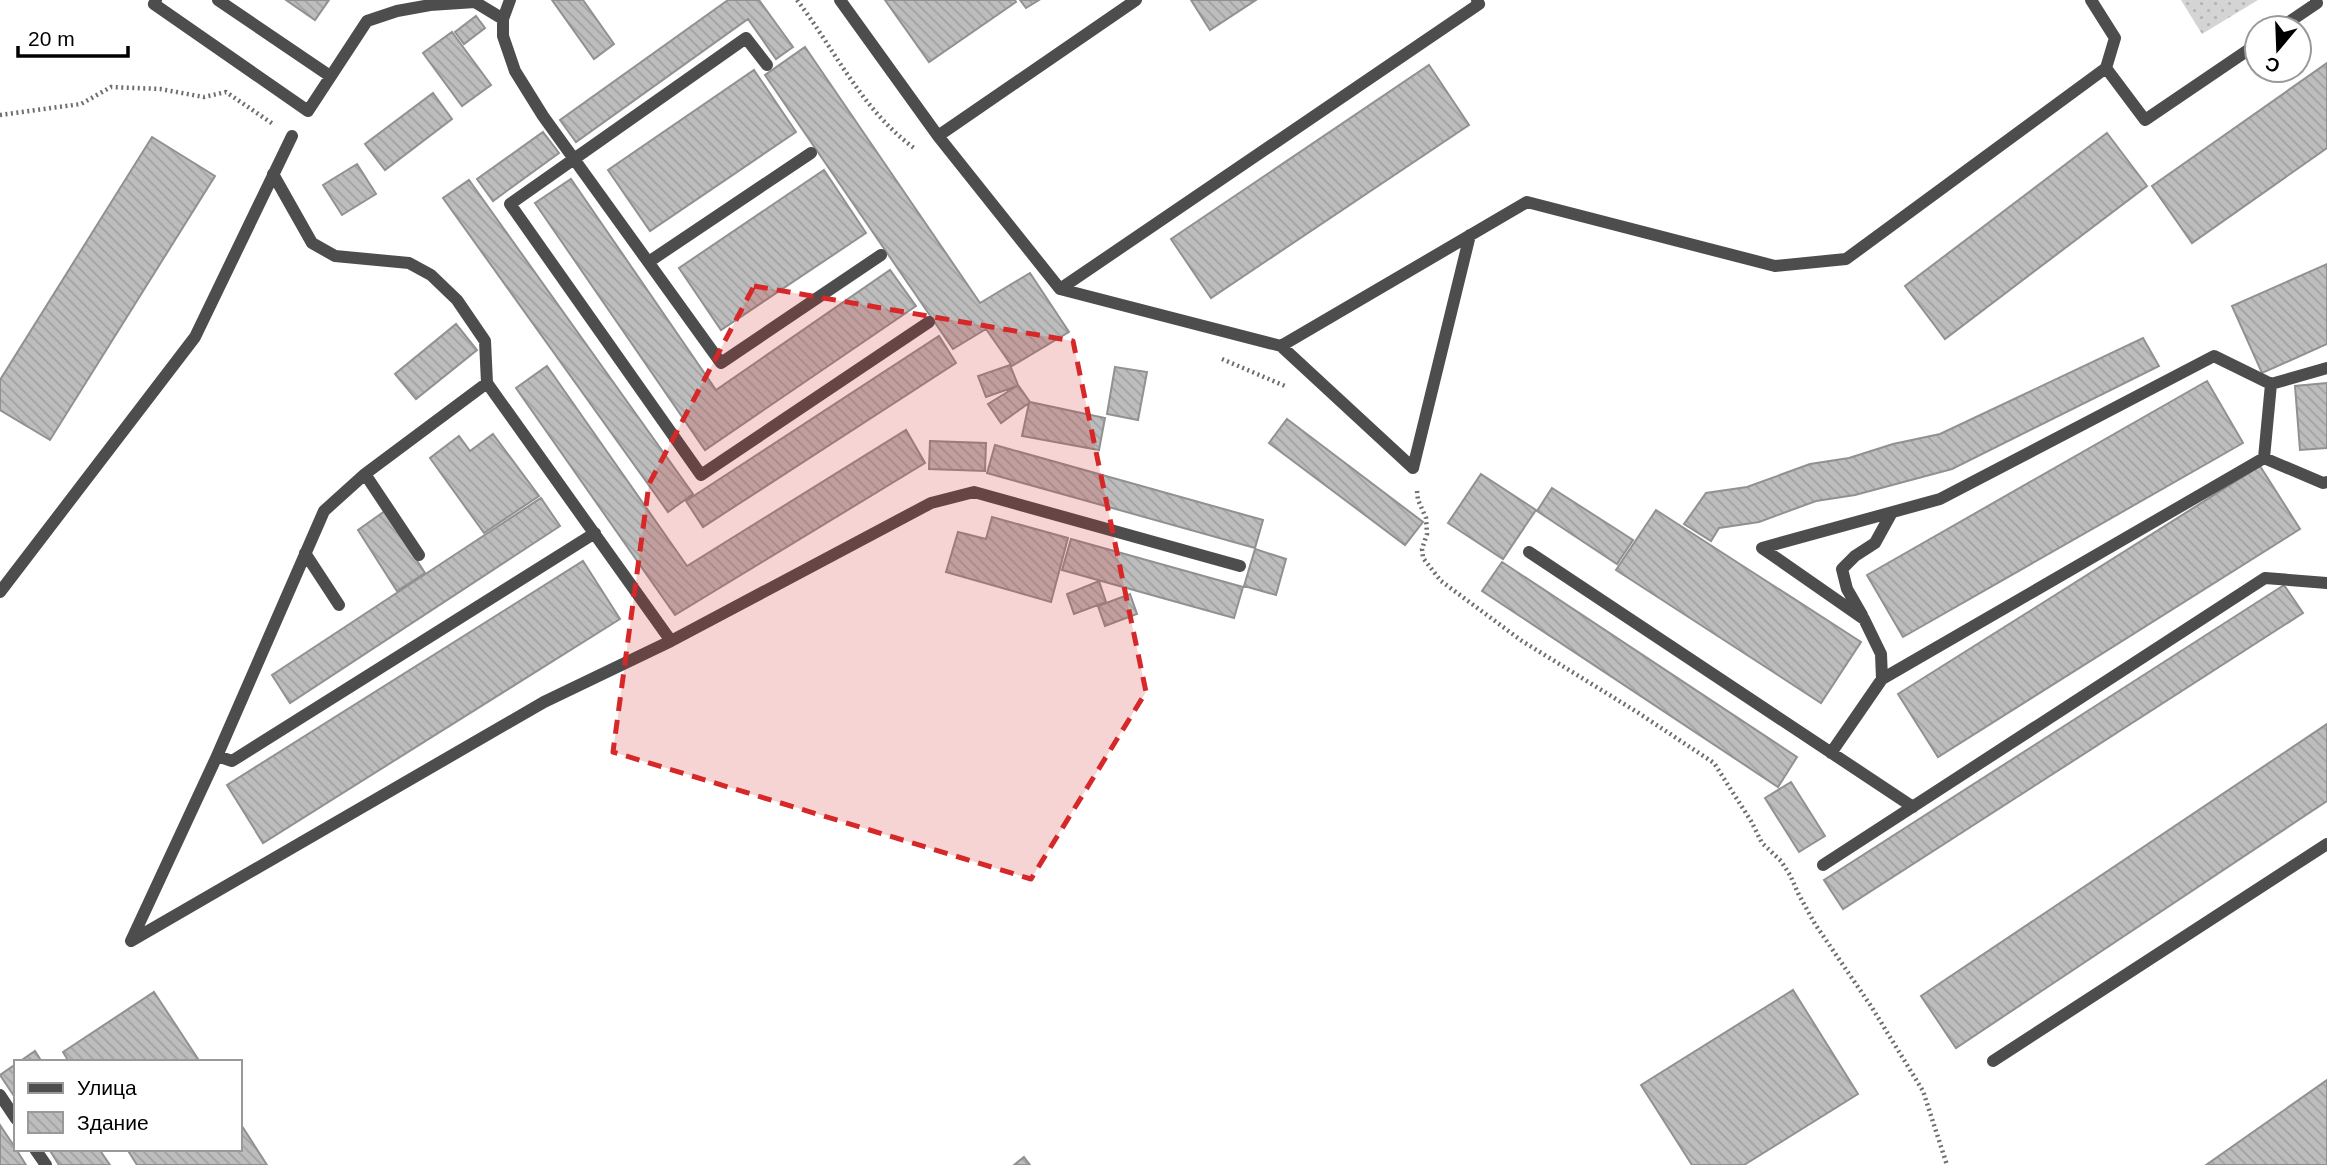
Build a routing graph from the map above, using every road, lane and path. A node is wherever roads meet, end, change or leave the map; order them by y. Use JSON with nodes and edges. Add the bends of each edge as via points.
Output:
{"nodes":[{"id":1,"x":156,"y":0,"type":"edge"},
{"id":2,"x":218,"y":0,"type":"edge"},
{"id":3,"x":510,"y":0,"type":"edge"},
{"id":4,"x":840,"y":0,"type":"edge"},
{"id":5,"x":1136,"y":0,"type":"edge"},
{"id":6,"x":1477,"y":0,"type":"edge"},
{"id":7,"x":2091,"y":0,"type":"edge"},
{"id":8,"x":2316,"y":0,"type":"edge"},
{"id":9,"x":478,"y":1,"type":"edge"},
{"id":10,"x":2301,"y":14,"type":"edge"},
{"id":11,"x":503,"y":19,"type":"junction"},
{"id":12,"x":2243,"y":54,"type":"edge"},
{"id":13,"x":767,"y":65,"type":"dead end"},
{"id":14,"x":2106,"y":68,"type":"junction"},
{"id":15,"x":330,"y":76,"type":"junction"},
{"id":16,"x":0,"y":116,"type":"edge"},
{"id":17,"x":292,"y":136,"type":"joint"},
{"id":18,"x":938,"y":136,"type":"junction"},
{"id":19,"x":811,"y":153,"type":"dead end"},
{"id":20,"x":574,"y":157,"type":"junction"},
{"id":21,"x":272,"y":174,"type":"junction"},
{"id":22,"x":1470,"y":235,"type":"junction"},
{"id":23,"x":881,"y":255,"type":"dead end"},
{"id":24,"x":650,"y":261,"type":"junction"},
{"id":25,"x":1060,"y":289,"type":"junction"},
{"id":26,"x":929,"y":322,"type":"dead end"},
{"id":27,"x":1281,"y":346,"type":"junction"},
{"id":28,"x":2327,"y":368,"type":"edge"},
{"id":29,"x":487,"y":383,"type":"junction"},
{"id":30,"x":2271,"y":384,"type":"junction"},
{"id":31,"x":2264,"y":458,"type":"junction"},
{"id":32,"x":1413,"y":467,"type":"junction"},
{"id":33,"x":365,"y":474,"type":"junction"},
{"id":34,"x":2327,"y":482,"type":"edge"},
{"id":35,"x":1891,"y":514,"type":"junction"},
{"id":36,"x":595,"y":533,"type":"junction"},
{"id":37,"x":1529,"y":552,"type":"dead end"},
{"id":38,"x":305,"y":553,"type":"junction"},
{"id":39,"x":419,"y":555,"type":"dead end"},
{"id":40,"x":1240,"y":566,"type":"dead end"},
{"id":41,"x":2327,"y":583,"type":"edge"},
{"id":42,"x":0,"y":592,"type":"edge"},
{"id":43,"x":339,"y":605,"type":"dead end"},
{"id":44,"x":1864,"y":619,"type":"junction"},
{"id":45,"x":671,"y":641,"type":"junction"},
{"id":46,"x":1882,"y":679,"type":"junction"},
{"id":47,"x":1831,"y":753,"type":"junction"},
{"id":48,"x":217,"y":756,"type":"junction"},
{"id":49,"x":1913,"y":807,"type":"junction"},
{"id":50,"x":2327,"y":844,"type":"edge"},
{"id":51,"x":1823,"y":865,"type":"dead end"},
{"id":52,"x":1993,"y":1061,"type":"dead end"},
{"id":53,"x":0,"y":1095,"type":"edge"},
{"id":54,"x":14,"y":1116,"type":"edge"},
{"id":55,"x":1947,"y":1165,"type":"edge"}],
"edges":[{"from":1,"to":15,"type":"lane","via":[[154,4],[308,111]]},
{"from":2,"to":15,"type":"lane"},
{"from":3,"to":11,"type":"lane"},
{"from":4,"to":18,"type":"lane"},
{"from":5,"to":18,"type":"lane"},
{"from":6,"to":25,"type":"lane","via":[[1479,4]]},
{"from":7,"to":14,"type":"lane","via":[[2115,38]]},
{"from":8,"to":10,"type":"lane"},
{"from":9,"to":11,"type":"lane"},
{"from":9,"to":15,"type":"lane","via":[[408,9],[367,21]]},
{"from":11,"to":20,"type":"lane","via":[[503,36],[515,71]]},
{"from":12,"to":14,"type":"lane","via":[[2145,120]]},
{"from":13,"to":20,"type":"lane","via":[[746,38]]},
{"from":14,"to":22,"type":"lane","via":[[1846,259],[1775,266],[1527,202]]},
{"from":16,"to":17,"type":"path","via":[[81,104],[111,87],[204,97],[226,92]]},
{"from":17,"to":21,"type":"lane"},
{"from":18,"to":25,"type":"lane"},
{"from":19,"to":24,"type":"lane"},
{"from":20,"to":24,"type":"lane"},
{"from":20,"to":26,"type":"lane","via":[[510,204],[701,475]]},
{"from":21,"to":29,"type":"lane","via":[[312,243],[335,256],[410,263],[431,275],[457,300],[485,341]]},
{"from":21,"to":42,"type":"lane","via":[[195,337]]},
{"from":22,"to":27,"type":"lane"},
{"from":22,"to":32,"type":"lane"},
{"from":23,"to":24,"type":"lane","via":[[721,363]]},
{"from":25,"to":27,"type":"lane"},
{"from":27,"to":32,"type":"lane"},
{"from":28,"to":30,"type":"lane"},
{"from":29,"to":33,"type":"lane"},
{"from":29,"to":36,"type":"lane"},
{"from":30,"to":31,"type":"lane"},
{"from":30,"to":35,"type":"lane","via":[[2214,356],[1940,499]]},
{"from":31,"to":34,"type":"lane"},
{"from":31,"to":46,"type":"lane"},
{"from":32,"to":55,"type":"path","via":[[1426,518],[1423,558],[1441,581],[1522,641],[1714,764],[1762,843],[1790,874],[1815,925],[1923,1091]]},
{"from":33,"to":38,"type":"lane","via":[[324,511]]},
{"from":33,"to":39,"type":"lane"},
{"from":35,"to":44,"type":"lane","via":[[1875,543],[1842,569]]},
{"from":35,"to":44,"type":"lane","via":[[1762,548]]},
{"from":36,"to":45,"type":"lane"},
{"from":36,"to":48,"type":"lane","via":[[232,761]]},
{"from":37,"to":47,"type":"lane"},
{"from":38,"to":43,"type":"lane"},
{"from":38,"to":48,"type":"lane"},
{"from":40,"to":45,"type":"lane","via":[[974,492],[931,503]]},
{"from":41,"to":49,"type":"lane","via":[[2265,578]]},
{"from":44,"to":46,"type":"lane","via":[[1881,654]]},
{"from":45,"to":48,"type":"lane","via":[[544,702],[131,941]]},
{"from":46,"to":47,"type":"lane"},
{"from":47,"to":49,"type":"lane"},
{"from":49,"to":51,"type":"lane"},
{"from":50,"to":52,"type":"lane"},
{"from":53,"to":54,"type":"lane"}]}
